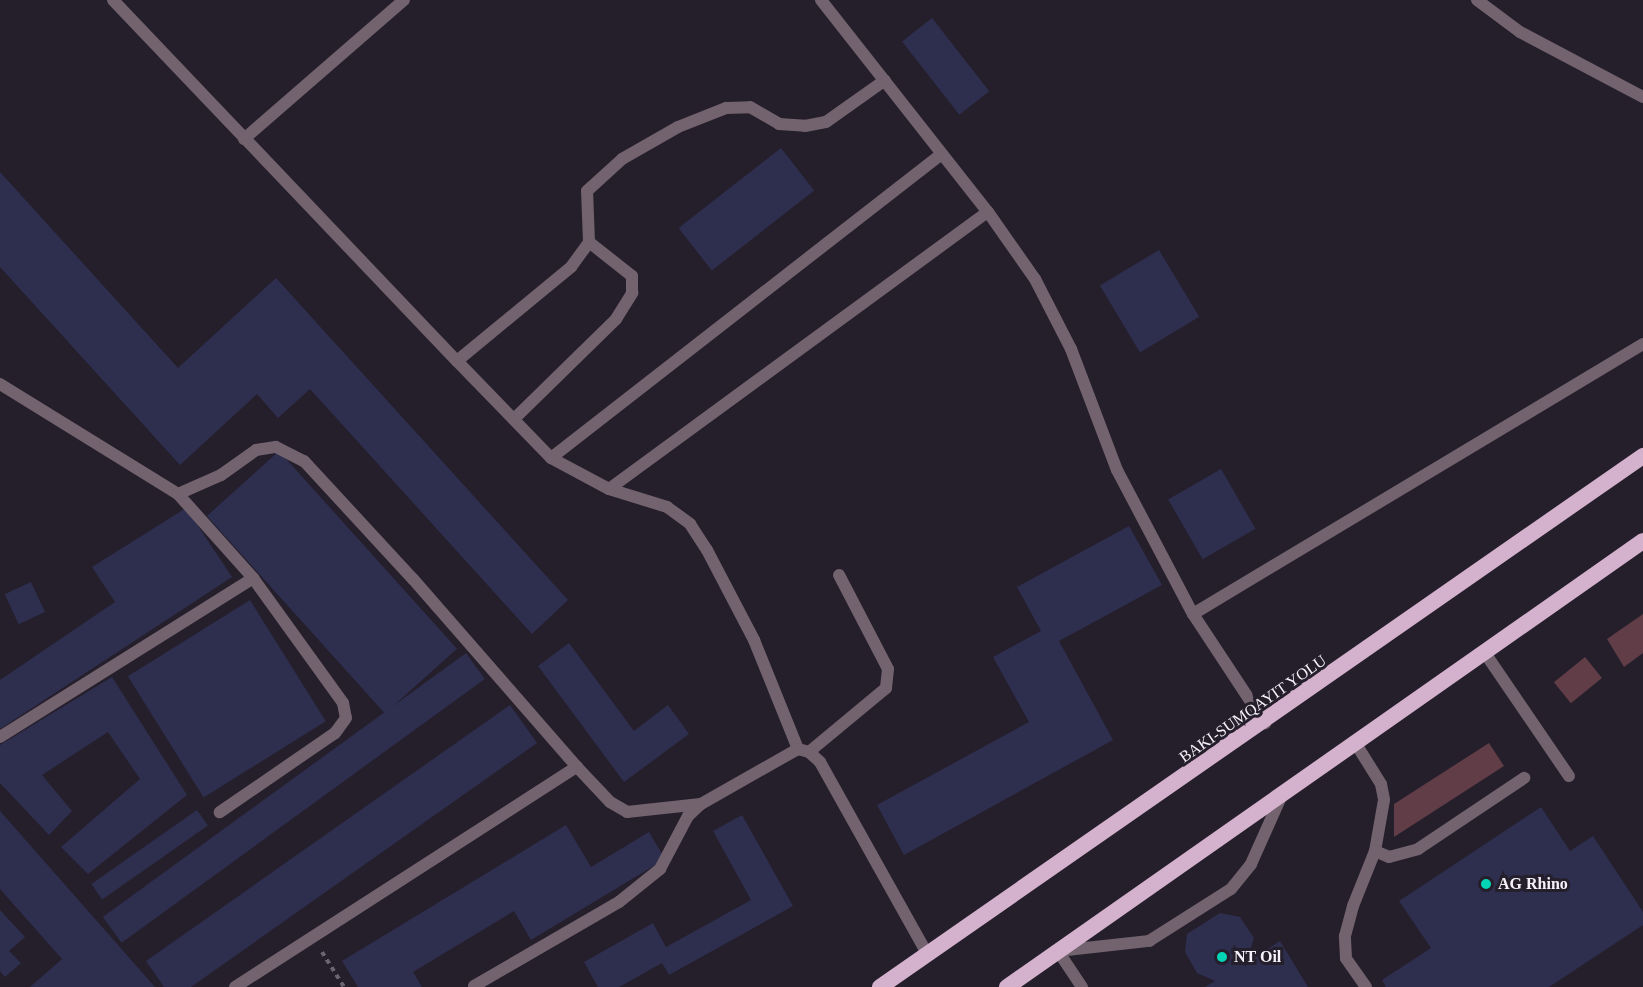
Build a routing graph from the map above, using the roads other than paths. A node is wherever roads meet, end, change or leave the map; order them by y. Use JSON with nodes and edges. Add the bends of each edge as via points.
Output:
{"nodes":[{"id":1,"x":113,"y":0,"type":"edge"},
{"id":2,"x":404,"y":0,"type":"edge"},
{"id":3,"x":821,"y":0,"type":"edge"},
{"id":4,"x":1476,"y":0,"type":"edge"},
{"id":5,"x":885,"y":80,"type":"junction"},
{"id":6,"x":1643,"y":97,"type":"edge"},
{"id":7,"x":244,"y":139,"type":"junction"},
{"id":8,"x":942,"y":154,"type":"junction"},
{"id":9,"x":988,"y":212,"type":"junction"},
{"id":10,"x":589,"y":242,"type":"junction"},
{"id":11,"x":1643,"y":344,"type":"edge"},
{"id":12,"x":457,"y":361,"type":"junction"},
{"id":13,"x":0,"y":384,"type":"edge"},
{"id":14,"x":514,"y":419,"type":"junction"},
{"id":15,"x":1643,"y":456,"type":"edge"},
{"id":16,"x":551,"y":458,"type":"junction"},
{"id":17,"x":609,"y":489,"type":"junction"},
{"id":18,"x":178,"y":494,"type":"junction"},
{"id":19,"x":1643,"y":541,"type":"edge"},
{"id":20,"x":839,"y":575,"type":"dead end"},
{"id":21,"x":254,"y":579,"type":"junction"},
{"id":22,"x":1193,"y":614,"type":"junction"},
{"id":23,"x":1485,"y":653,"type":"junction"},
{"id":24,"x":1264,"y":723,"type":"junction"},
{"id":25,"x":0,"y":737,"type":"edge"},
{"id":26,"x":1356,"y":744,"type":"junction"},
{"id":27,"x":804,"y":751,"type":"junction"},
{"id":28,"x":577,"y":768,"type":"junction"},
{"id":29,"x":1569,"y":776,"type":"dead end"},
{"id":30,"x":1524,"y":778,"type":"dead end"},
{"id":31,"x":1281,"y":797,"type":"junction"},
{"id":32,"x":701,"y":804,"type":"junction"},
{"id":33,"x":220,"y":812,"type":"dead end"},
{"id":34,"x":1375,"y":851,"type":"junction"},
{"id":35,"x":1058,"y":951,"type":"junction"},
{"id":36,"x":928,"y":956,"type":"junction"},
{"id":37,"x":474,"y":986,"type":"edge"},
{"id":38,"x":235,"y":987,"type":"edge"},
{"id":39,"x":880,"y":987,"type":"edge"},
{"id":40,"x":1007,"y":987,"type":"edge"},
{"id":41,"x":1082,"y":987,"type":"edge"},
{"id":42,"x":1366,"y":987,"type":"edge"}],
"edges":[{"from":1,"to":7,"type":"lane"},
{"from":2,"to":7,"type":"lane"},
{"from":3,"to":5,"type":"lane"},
{"from":4,"to":6,"type":"lane","via":[[1520,32]]},
{"from":5,"to":8,"type":"lane"},
{"from":5,"to":10,"type":"lane","via":[[826,122],[805,126],[779,124],[750,107],[726,108],[678,127],[622,159],[587,191]]},
{"from":7,"to":12,"type":"lane"},
{"from":8,"to":9,"type":"lane"},
{"from":8,"to":16,"type":"lane"},
{"from":9,"to":17,"type":"lane"},
{"from":9,"to":22,"type":"lane","via":[[1035,279],[1071,349],[1117,470]]},
{"from":10,"to":12,"type":"lane","via":[[571,267]]},
{"from":10,"to":14,"type":"lane","via":[[632,276],[632,293],[616,319]]},
{"from":11,"to":22,"type":"lane"},
{"from":12,"to":14,"type":"lane"},
{"from":13,"to":18,"type":"lane"},
{"from":14,"to":16,"type":"lane"},
{"from":15,"to":24,"type":"highway"},
{"from":16,"to":17,"type":"lane"},
{"from":17,"to":27,"type":"lane","via":[[667,507],[690,524],[754,640]]},
{"from":18,"to":21,"type":"lane"},
{"from":18,"to":28,"type":"lane","via":[[221,475],[256,450],[276,447],[304,461],[413,579]]},
{"from":19,"to":23,"type":"highway"},
{"from":20,"to":27,"type":"lane","via":[[888,669],[886,688]]},
{"from":21,"to":25,"type":"lane"},
{"from":21,"to":33,"type":"lane","via":[[343,703],[346,718],[335,733]]},
{"from":22,"to":24,"type":"lane"},
{"from":23,"to":26,"type":"highway"},
{"from":23,"to":29,"type":"lane"},
{"from":24,"to":36,"type":"highway"},
{"from":26,"to":31,"type":"highway"},
{"from":26,"to":34,"type":"lane","via":[[1381,784],[1384,800]]},
{"from":27,"to":32,"type":"lane"},
{"from":27,"to":36,"type":"lane","via":[[820,762]]},
{"from":28,"to":32,"type":"lane","via":[[627,812]]},
{"from":28,"to":38,"type":"lane"},
{"from":30,"to":34,"type":"lane","via":[[1418,849],[1398,857]]},
{"from":31,"to":35,"type":"highway"},
{"from":31,"to":35,"type":"lane","via":[[1251,864],[1231,889],[1149,941]]},
{"from":32,"to":37,"type":"lane","via":[[688,816],[660,869],[619,902]]},
{"from":34,"to":42,"type":"lane","via":[[1345,936],[1346,958]]},
{"from":35,"to":40,"type":"highway"},
{"from":35,"to":41,"type":"lane"},
{"from":36,"to":39,"type":"highway"}]}
